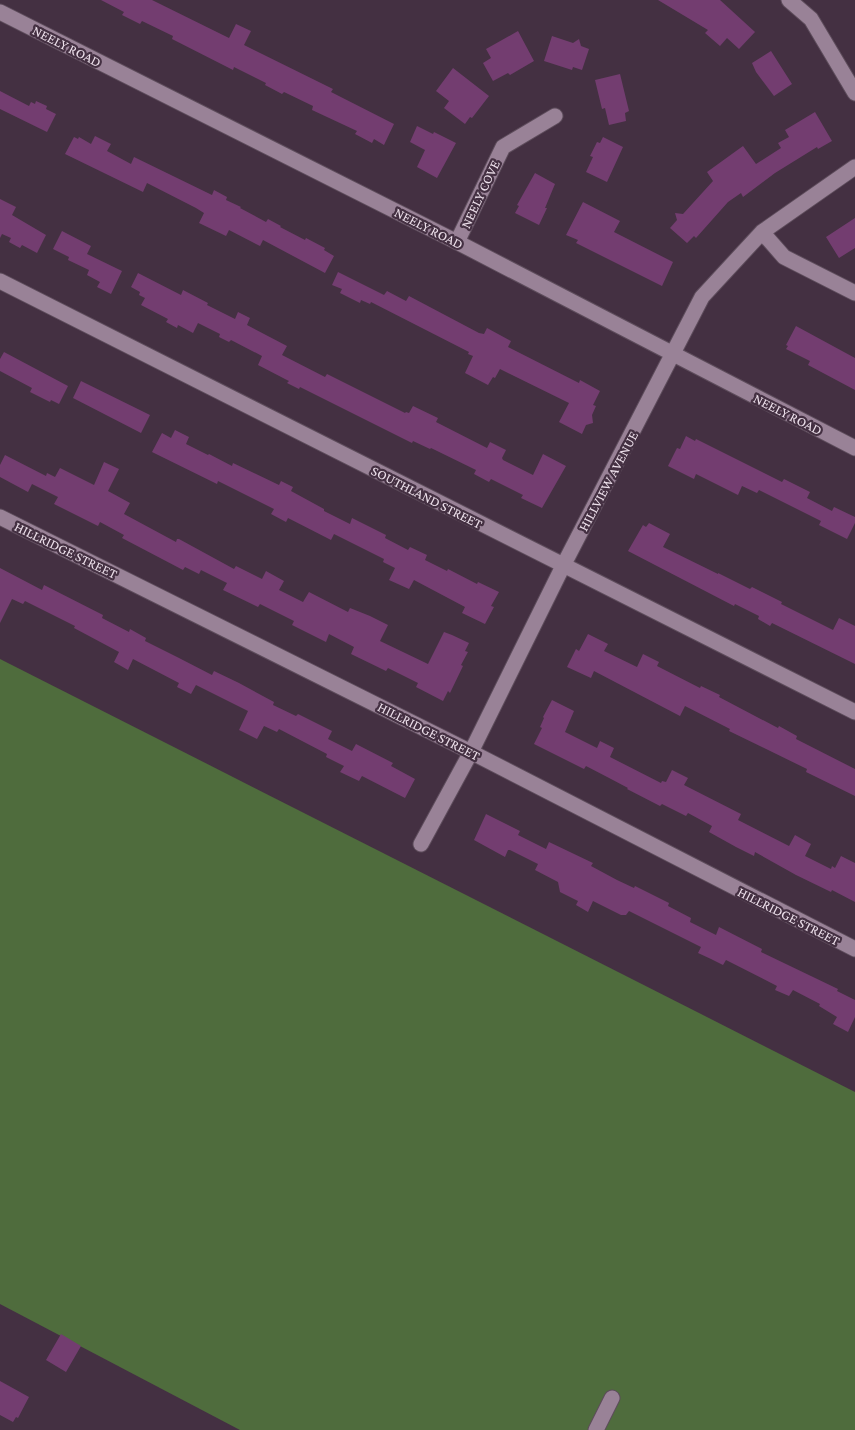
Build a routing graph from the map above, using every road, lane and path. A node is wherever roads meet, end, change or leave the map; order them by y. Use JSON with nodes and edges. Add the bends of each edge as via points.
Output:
{"nodes":[{"id":1,"x":789,"y":0,"type":"edge"},
{"id":2,"x":0,"y":12,"type":"edge"},
{"id":3,"x":855,"y":93,"type":"edge"},
{"id":4,"x":555,"y":116,"type":"dead end"},
{"id":5,"x":855,"y":167,"type":"edge"},
{"id":6,"x":762,"y":232,"type":"junction"},
{"id":7,"x":457,"y":242,"type":"junction"},
{"id":8,"x":0,"y":281,"type":"edge"},
{"id":9,"x":855,"y":293,"type":"edge"},
{"id":10,"x":673,"y":355,"type":"junction"},
{"id":11,"x":855,"y":448,"type":"edge"},
{"id":12,"x":0,"y":517,"type":"edge"},
{"id":13,"x":563,"y":566,"type":"junction"},
{"id":14,"x":855,"y":712,"type":"edge"},
{"id":15,"x":471,"y":752,"type":"junction"},
{"id":16,"x":422,"y":844,"type":"dead end"},
{"id":17,"x":855,"y":950,"type":"edge"},
{"id":18,"x":612,"y":1398,"type":"dead end"},
{"id":19,"x":596,"y":1430,"type":"edge"}],
"edges":[{"from":1,"to":3,"type":"street","via":[[811,19]]},
{"from":2,"to":7,"type":"street","name":"NEELY ROAD"},
{"from":4,"to":7,"type":"street","name":"NEELY COVE","via":[[502,147]]},
{"from":5,"to":6,"type":"street","name":"HILLVIEW AVENUE"},
{"from":6,"to":9,"type":"street","via":[[784,257]]},
{"from":6,"to":10,"type":"street","name":"HILLVIEW AVENUE","via":[[702,297]]},
{"from":7,"to":10,"type":"street","name":"NEELY ROAD"},
{"from":8,"to":13,"type":"street","name":"SOUTHLAND STREET"},
{"from":10,"to":11,"type":"street","name":"NEELY ROAD"},
{"from":10,"to":13,"type":"street","name":"HILLVIEW AVENUE"},
{"from":12,"to":15,"type":"street","name":"HILLRIDGE STREET"},
{"from":13,"to":14,"type":"street","name":"SOUTHLAND STREET"},
{"from":13,"to":15,"type":"street","name":"HILLVIEW AVENUE"},
{"from":15,"to":16,"type":"street","name":"HILLVIEW AVENUE"},
{"from":15,"to":17,"type":"street","name":"HILLRIDGE STREET"},
{"from":18,"to":19,"type":"street"}]}
